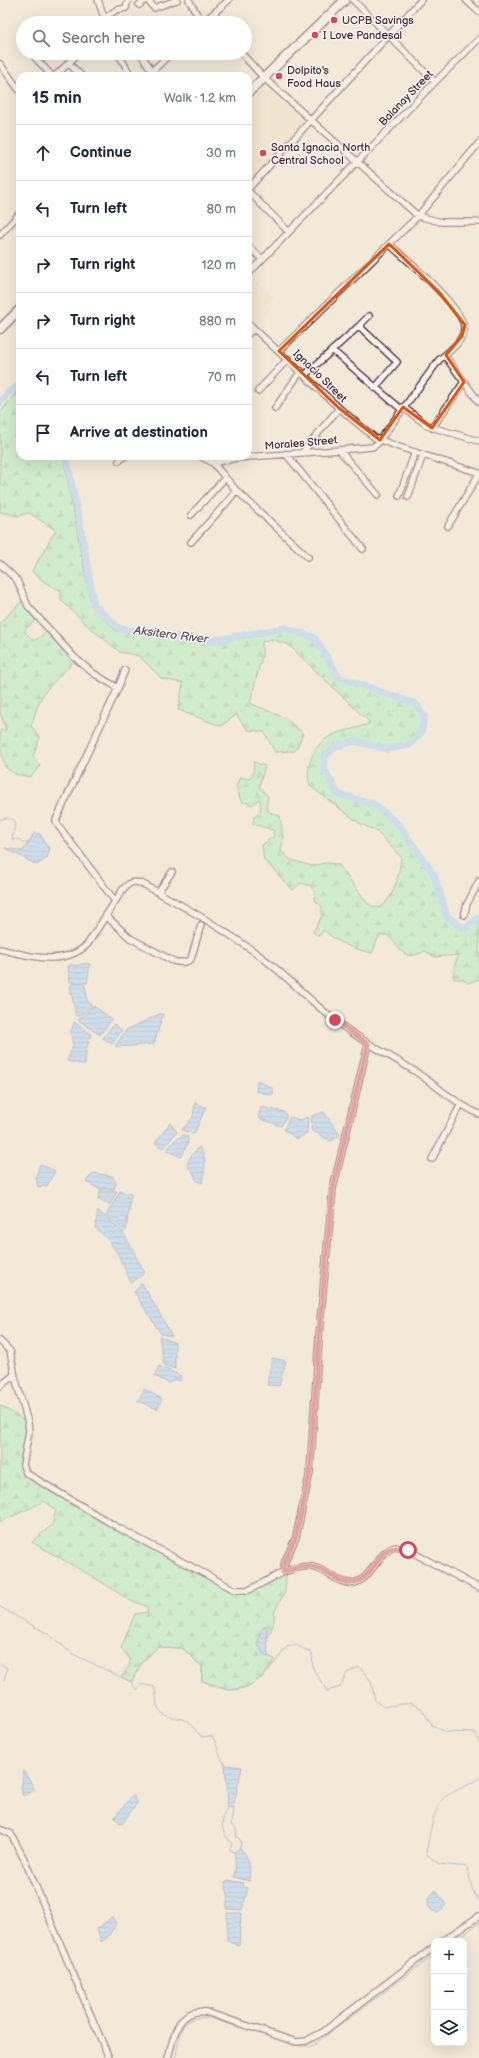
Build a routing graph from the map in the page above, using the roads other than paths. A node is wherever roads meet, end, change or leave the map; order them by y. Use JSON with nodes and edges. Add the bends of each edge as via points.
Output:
{"nodes":[{"id":1,"x":98,"y":0,"type":"edge"},
{"id":2,"x":128,"y":0,"type":"edge"},
{"id":3,"x":147,"y":0,"type":"edge"},
{"id":4,"x":177,"y":0,"type":"edge"},
{"id":5,"x":189,"y":0,"type":"edge"},
{"id":6,"x":229,"y":0,"type":"edge"},
{"id":7,"x":345,"y":0,"type":"edge"},
{"id":8,"x":353,"y":0,"type":"edge"},
{"id":9,"x":421,"y":0,"type":"edge"},
{"id":10,"x":466,"y":0,"type":"edge"},
{"id":11,"x":139,"y":5,"type":"dead end"},
{"id":12,"x":479,"y":12,"type":"edge"},
{"id":13,"x":214,"y":13,"type":"junction"},
{"id":14,"x":104,"y":16,"type":"edge"},
{"id":15,"x":111,"y":16,"type":"edge"},
{"id":16,"x":198,"y":16,"type":"edge"},
{"id":17,"x":210,"y":16,"type":"edge"},
{"id":18,"x":216,"y":16,"type":"edge"},
{"id":19,"x":389,"y":35,"type":"junction"},
{"id":20,"x":479,"y":39,"type":"edge"},
{"id":21,"x":37,"y":60,"type":"edge"},
{"id":22,"x":71,"y":60,"type":"edge"},
{"id":23,"x":122,"y":60,"type":"edge"},
{"id":24,"x":145,"y":60,"type":"edge"},
{"id":25,"x":164,"y":60,"type":"edge"},
{"id":26,"x":247,"y":60,"type":"edge"},
{"id":27,"x":68,"y":63,"type":"junction"},
{"id":28,"x":0,"y":64,"type":"edge"},
{"id":29,"x":152,"y":71,"type":"joint"},
{"id":30,"x":48,"y":72,"type":"edge"},
{"id":31,"x":59,"y":72,"type":"edge"},
{"id":32,"x":78,"y":72,"type":"edge"},
{"id":33,"x":129,"y":72,"type":"edge"},
{"id":34,"x":264,"y":78,"type":"junction"},
{"id":35,"x":435,"y":82,"type":"junction"},
{"id":36,"x":16,"y":86,"type":"edge"},
{"id":37,"x":252,"y":89,"type":"edge"},
{"id":38,"x":311,"y":121,"type":"junction"},
{"id":39,"x":479,"y":143,"type":"edge"},
{"id":40,"x":356,"y":163,"type":"junction"},
{"id":41,"x":252,"y":186,"type":"edge"},
{"id":42,"x":252,"y":194,"type":"edge"},
{"id":43,"x":418,"y":216,"type":"junction"},
{"id":44,"x":16,"y":217,"type":"edge"},
{"id":45,"x":479,"y":222,"type":"edge"},
{"id":46,"x":289,"y":232,"type":"junction"},
{"id":47,"x":0,"y":234,"type":"edge"},
{"id":48,"x":389,"y":244,"type":"junction"},
{"id":49,"x":252,"y":250,"type":"edge"},
{"id":50,"x":262,"y":260,"type":"junction"},
{"id":51,"x":252,"y":270,"type":"edge"},
{"id":52,"x":16,"y":313,"type":"edge"},
{"id":53,"x":369,"y":316,"type":"dead end"},
{"id":54,"x":1,"y":326,"type":"edge"},
{"id":55,"x":359,"y":326,"type":"junction"},
{"id":56,"x":254,"y":329,"type":"edge"},
{"id":57,"x":332,"y":350,"type":"junction"},
{"id":58,"x":279,"y":351,"type":"junction"},
{"id":59,"x":445,"y":356,"type":"junction"},
{"id":60,"x":288,"y":359,"type":"junction"},
{"id":61,"x":303,"y":373,"type":"junction"},
{"id":62,"x":464,"y":382,"type":"junction"},
{"id":63,"x":375,"y":388,"type":"junction"},
{"id":64,"x":258,"y":391,"type":"dead end"},
{"id":65,"x":479,"y":402,"type":"edge"},
{"id":66,"x":275,"y":408,"type":"dead end"},
{"id":67,"x":339,"y":408,"type":"junction"},
{"id":68,"x":402,"y":408,"type":"junction"},
{"id":69,"x":432,"y":428,"type":"junction"},
{"id":70,"x":380,"y":440,"type":"junction"},
{"id":71,"x":479,"y":441,"type":"edge"},
{"id":72,"x":339,"y":450,"type":"junction"},
{"id":73,"x":415,"y":452,"type":"junction"},
{"id":74,"x":302,"y":453,"type":"junction"},
{"id":75,"x":286,"y":454,"type":"junction"},
{"id":76,"x":423,"y":455,"type":"junction"},
{"id":77,"x":252,"y":457,"type":"edge"},
{"id":78,"x":207,"y":460,"type":"edge"},
{"id":79,"x":227,"y":460,"type":"edge"},
{"id":80,"x":213,"y":463,"type":"junction"},
{"id":81,"x":479,"y":474,"type":"edge"},
{"id":82,"x":225,"y":478,"type":"junction"},
{"id":83,"x":236,"y":490,"type":"junction"},
{"id":84,"x":378,"y":495,"type":"dead end"},
{"id":85,"x":399,"y":496,"type":"dead end"},
{"id":86,"x":408,"y":497,"type":"dead end"},
{"id":87,"x":191,"y":514,"type":"dead end"},
{"id":88,"x":448,"y":526,"type":"dead end"},
{"id":89,"x":191,"y":542,"type":"dead end"},
{"id":90,"x":363,"y":549,"type":"dead end"},
{"id":91,"x":308,"y":557,"type":"dead end"},
{"id":92,"x":0,"y":564,"type":"edge"},
{"id":93,"x":125,"y":670,"type":"dead end"},
{"id":94,"x":118,"y":688,"type":"junction"},
{"id":95,"x":172,"y":872,"type":"dead end"},
{"id":96,"x":479,"y":881,"type":"edge"},
{"id":97,"x":158,"y":892,"type":"junction"},
{"id":98,"x":115,"y":901,"type":"junction"},
{"id":99,"x":464,"y":915,"type":"dead end"},
{"id":100,"x":106,"y":916,"type":"junction"},
{"id":101,"x":201,"y":925,"type":"dead end"},
{"id":102,"x":0,"y":949,"type":"edge"},
{"id":103,"x":368,"y":1044,"type":"junction"},
{"id":104,"x":461,"y":1104,"type":"junction"},
{"id":105,"x":479,"y":1114,"type":"edge"},
{"id":106,"x":432,"y":1159,"type":"dead end"},
{"id":107,"x":0,"y":1341,"type":"edge"},
{"id":108,"x":14,"y":1375,"type":"junction"},
{"id":109,"x":0,"y":1386,"type":"edge"},
{"id":110,"x":283,"y":1572,"type":"junction"},
{"id":111,"x":479,"y":1588,"type":"edge"},
{"id":112,"x":0,"y":1829,"type":"edge"},
{"id":113,"x":479,"y":1916,"type":"edge"},
{"id":114,"x":446,"y":1938,"type":"edge"},
{"id":115,"x":431,"y":1949,"type":"edge"},
{"id":116,"x":109,"y":2058,"type":"edge"},
{"id":117,"x":168,"y":2058,"type":"edge"}],
"edges":[{"from":1,"to":14,"type":"street"},
{"from":2,"to":15,"type":"street","via":[[126,8],[116,10]]},
{"from":3,"to":4,"type":"street","via":[[154,8]]},
{"from":3,"to":11,"type":"street"},
{"from":5,"to":16,"type":"street"},
{"from":6,"to":13,"type":"street"},
{"from":7,"to":34,"type":"highway"},
{"from":8,"to":19,"type":"street"},
{"from":9,"to":19,"type":"street"},
{"from":10,"to":12,"type":"street"},
{"from":13,"to":17,"type":"street"},
{"from":13,"to":18,"type":"street"},
{"from":19,"to":35,"type":"street"},
{"from":19,"to":38,"type":"street"},
{"from":20,"to":35,"type":"street","name":"Balanay Street"},
{"from":21,"to":30,"type":"street"},
{"from":22,"to":27,"type":"street"},
{"from":23,"to":33,"type":"street"},
{"from":24,"to":29,"type":"street"},
{"from":25,"to":29,"type":"street"},
{"from":26,"to":34,"type":"street"},
{"from":27,"to":31,"type":"street"},
{"from":27,"to":32,"type":"street"},
{"from":28,"to":36,"type":"street"},
{"from":34,"to":37,"type":"highway"},
{"from":34,"to":38,"type":"street"},
{"from":35,"to":40,"type":"street","name":"Balanay Street"},
{"from":38,"to":40,"type":"street"},
{"from":38,"to":41,"type":"street"},
{"from":39,"to":43,"type":"street"},
{"from":40,"to":43,"type":"street"},
{"from":40,"to":46,"type":"street","name":"Balanay Street"},
{"from":42,"to":46,"type":"street"},
{"from":43,"to":45,"type":"street","via":[[442,222]]},
{"from":43,"to":48,"type":"street"},
{"from":44,"to":47,"type":"street"},
{"from":46,"to":50,"type":"street","name":"Balanay Street"},
{"from":48,"to":58,"type":"street"},
{"from":48,"to":59,"type":"street","via":[[438,291],[464,323],[462,336]]},
{"from":49,"to":50,"type":"street"},
{"from":50,"to":51,"type":"street","name":"Balanay Street"},
{"from":52,"to":54,"type":"highway"},
{"from":53,"to":55,"type":"street"},
{"from":55,"to":57,"type":"street"},
{"from":55,"to":63,"type":"street","via":[[397,362]]},
{"from":56,"to":58,"type":"street","name":"Ignacio Street"},
{"from":57,"to":61,"type":"street"},
{"from":57,"to":63,"type":"street"},
{"from":58,"to":60,"type":"street","name":"Ignacio Street"},
{"from":59,"to":62,"type":"street"},
{"from":59,"to":68,"type":"street","via":[[439,360]]},
{"from":60,"to":61,"type":"street","name":"Ignacio Street"},
{"from":60,"to":64,"type":"street"},
{"from":61,"to":66,"type":"street"},
{"from":61,"to":67,"type":"street","name":"Ignacio Street"},
{"from":62,"to":65,"type":"street"},
{"from":62,"to":69,"type":"street"},
{"from":63,"to":68,"type":"street"},
{"from":67,"to":70,"type":"street","name":"Ignacio Street"},
{"from":67,"to":74,"type":"street"},
{"from":68,"to":69,"type":"street"},
{"from":68,"to":70,"type":"street"},
{"from":69,"to":71,"type":"street"},
{"from":70,"to":72,"type":"street","name":"Morales Street","via":[[372,447]]},
{"from":70,"to":73,"type":"street","name":"Ignacio Street"},
{"from":72,"to":74,"type":"street","name":"Morales Street"},
{"from":72,"to":84,"type":"street"},
{"from":73,"to":76,"type":"street","name":"Ignacio Street"},
{"from":73,"to":85,"type":"street"},
{"from":74,"to":75,"type":"street","name":"Morales Street"},
{"from":75,"to":77,"type":"street","name":"Morales Street"},
{"from":75,"to":90,"type":"street"},
{"from":76,"to":81,"type":"street","name":"Ignacio Street"},
{"from":76,"to":86,"type":"street"},
{"from":78,"to":80,"type":"street"},
{"from":79,"to":80,"type":"street","name":"Morales Street"},
{"from":80,"to":82,"type":"street"},
{"from":81,"to":88,"type":"street"},
{"from":82,"to":83,"type":"street"},
{"from":82,"to":87,"type":"street"},
{"from":83,"to":89,"type":"street"},
{"from":83,"to":91,"type":"street"},
{"from":92,"to":94,"type":"street","via":[[17,580],[28,606],[74,657],[93,673]]},
{"from":93,"to":94,"type":"street"},
{"from":94,"to":98,"type":"street","via":[[56,820]]},
{"from":95,"to":97,"type":"street"},
{"from":96,"to":99,"type":"street"},
{"from":97,"to":98,"type":"street","via":[[134,881],[129,883]]},
{"from":97,"to":103,"type":"street","via":[[238,939],[269,963],[312,1003]]},
{"from":98,"to":100,"type":"street"},
{"from":100,"to":101,"type":"street","via":[[130,938],[173,961],[180,962],[191,959]]},
{"from":100,"to":102,"type":"street","via":[[87,945],[71,955],[43,958]]},
{"from":103,"to":104,"type":"street","via":[[415,1071]]},
{"from":103,"to":110,"type":"street","via":[[333,1188],[321,1310],[310,1472],[296,1536]]},
{"from":104,"to":105,"type":"street"},
{"from":104,"to":106,"type":"street"},
{"from":107,"to":108,"type":"street","via":[[10,1350]]},
{"from":108,"to":109,"type":"street"},
{"from":108,"to":110,"type":"street","via":[[29,1431],[23,1465],[26,1473],[117,1527],[235,1590],[249,1590]]},
{"from":110,"to":111,"type":"street","via":[[307,1566],[317,1568],[341,1581],[358,1582],[384,1553],[395,1547],[408,1550]]},
{"from":112,"to":116,"type":"street","via":[[11,1834],[25,1861]]},
{"from":113,"to":114,"type":"street"},
{"from":115,"to":117,"type":"street","via":[[323,2032],[306,2041],[290,2040],[196,2011],[180,2022]]}]}
